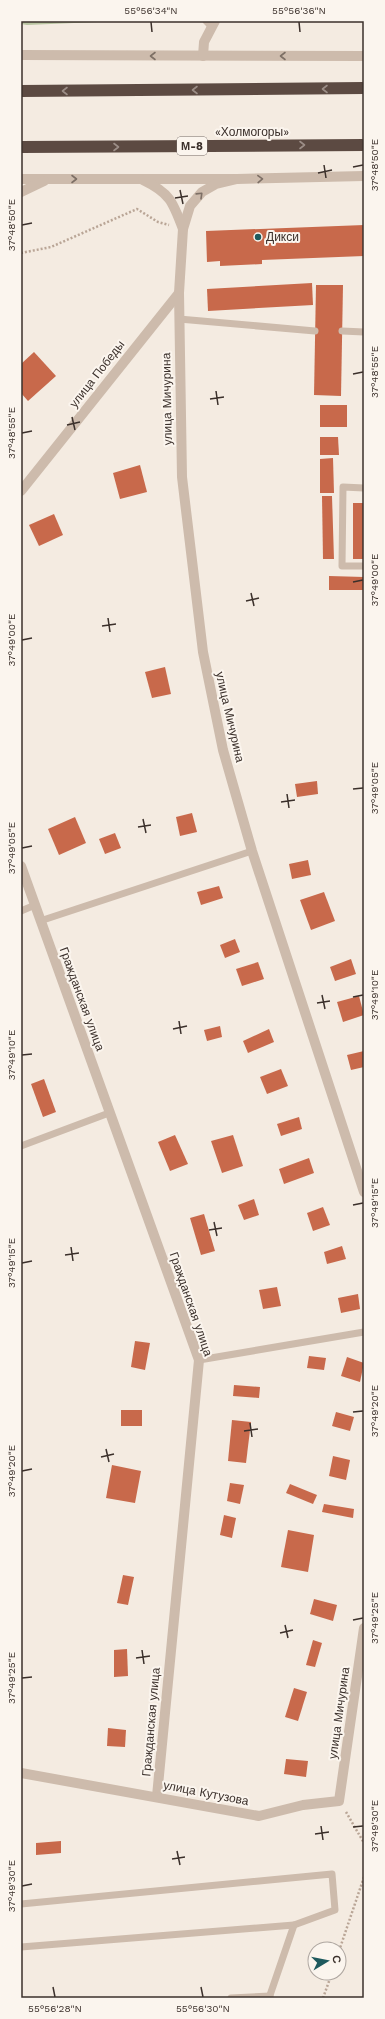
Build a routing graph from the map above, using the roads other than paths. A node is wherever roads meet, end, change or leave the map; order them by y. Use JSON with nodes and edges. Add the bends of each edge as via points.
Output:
{"nodes":[{"id":1,"x":211,"y":23,"type":"edge"},
{"id":2,"x":21,"y":55,"type":"edge"},
{"id":3,"x":203,"y":56,"type":"junction"},
{"id":4,"x":364,"y":56,"type":"edge"},
{"id":5,"x":364,"y":88,"type":"edge"},
{"id":6,"x":21,"y":91,"type":"edge"},
{"id":7,"x":364,"y":145,"type":"edge"},
{"id":8,"x":21,"y":148,"type":"edge"},
{"id":9,"x":364,"y":176,"type":"edge"},
{"id":10,"x":21,"y":179,"type":"edge"},
{"id":11,"x":49,"y":179,"type":"junction"},
{"id":12,"x":141,"y":179,"type":"junction"},
{"id":13,"x":237,"y":179,"type":"junction"},
{"id":14,"x":21,"y":192,"type":"edge"},
{"id":15,"x":183,"y":229,"type":"junction"},
{"id":16,"x":179,"y":293,"type":"junction"},
{"id":17,"x":179,"y":319,"type":"junction"},
{"id":18,"x":315,"y":331,"type":"dead end"},
{"id":19,"x":342,"y":331,"type":"dead end"},
{"id":20,"x":364,"y":332,"type":"edge"},
{"id":21,"x":364,"y":488,"type":"edge"},
{"id":22,"x":21,"y":491,"type":"edge"},
{"id":23,"x":364,"y":566,"type":"edge"},
{"id":24,"x":252,"y":851,"type":"junction"},
{"id":25,"x":21,"y":866,"type":"edge"},
{"id":26,"x":35,"y":905,"type":"junction"},
{"id":27,"x":21,"y":911,"type":"edge"},
{"id":28,"x":40,"y":921,"type":"junction"},
{"id":29,"x":109,"y":1113,"type":"junction"},
{"id":30,"x":21,"y":1146,"type":"edge"},
{"id":31,"x":364,"y":1192,"type":"edge"},
{"id":32,"x":364,"y":1332,"type":"edge"},
{"id":33,"x":199,"y":1360,"type":"junction"},
{"id":34,"x":364,"y":1628,"type":"edge"},
{"id":35,"x":21,"y":1773,"type":"edge"},
{"id":36,"x":157,"y":1796,"type":"junction"},
{"id":37,"x":339,"y":1801,"type":"joint"},
{"id":38,"x":21,"y":1904,"type":"edge"},
{"id":39,"x":294,"y":1925,"type":"junction"},
{"id":40,"x":21,"y":1947,"type":"edge"},
{"id":41,"x":270,"y":1997,"type":"edge"},
{"id":42,"x":231,"y":1998,"type":"edge"}],
"edges":[{"from":1,"to":3,"type":"street","via":[[204,42]]},
{"from":3,"to":2,"type":"street","one_way":true},
{"from":4,"to":3,"type":"street","one_way":true},
{"from":5,"to":6,"type":"highway","one_way":true},
{"from":8,"to":7,"type":"highway","name":"«Холмогоры»","number":"М-8","one_way":true},
{"from":13,"to":9,"type":"street","one_way":true},
{"from":10,"to":11,"type":"street"},
{"from":11,"to":12,"type":"street","one_way":true},
{"from":11,"to":14,"type":"street"},
{"from":12,"to":13,"type":"street"},
{"from":12,"to":15,"type":"street","name":"улица Мичурина","via":[[160,188],[170,200]]},
{"from":15,"to":13,"type":"street","name":"улица Мичурина","one_way":true,"via":[[190,206],[202,192],[216,184]]},
{"from":15,"to":16,"type":"street","name":"улица Мичурина"},
{"from":16,"to":17,"type":"street","name":"улица Мичурина"},
{"from":16,"to":22,"type":"street","name":"улица Победы"},
{"from":17,"to":18,"type":"lane"},
{"from":17,"to":24,"type":"street","name":"улица Мичурина","via":[[182,477],[203,652],[223,750]]},
{"from":19,"to":20,"type":"lane"},
{"from":21,"to":23,"type":"lane","via":[[343,487],[342,566]]},
{"from":24,"to":28,"type":"lane"},
{"from":24,"to":31,"type":"street","name":"улица Мичурина"},
{"from":25,"to":26,"type":"street","name":"Гражданская улица"},
{"from":26,"to":27,"type":"lane"},
{"from":26,"to":28,"type":"street","name":"Гражданская улица"},
{"from":28,"to":29,"type":"street","name":"Гражданская улица"},
{"from":29,"to":30,"type":"lane"},
{"from":29,"to":33,"type":"street","name":"Гражданская улица"},
{"from":32,"to":33,"type":"lane"},
{"from":33,"to":36,"type":"street","name":"Гражданская улица"},
{"from":34,"to":37,"type":"street","name":"улица Мичурина"},
{"from":35,"to":36,"type":"street","name":"улица Кутузова"},
{"from":36,"to":37,"type":"street","name":"улица Кутузова","via":[[259,1816],[303,1805]]},
{"from":38,"to":39,"type":"lane","via":[[332,1874],[335,1910]]},
{"from":39,"to":40,"type":"lane"},
{"from":39,"to":41,"type":"lane"},
{"from":41,"to":42,"type":"lane"}]}
